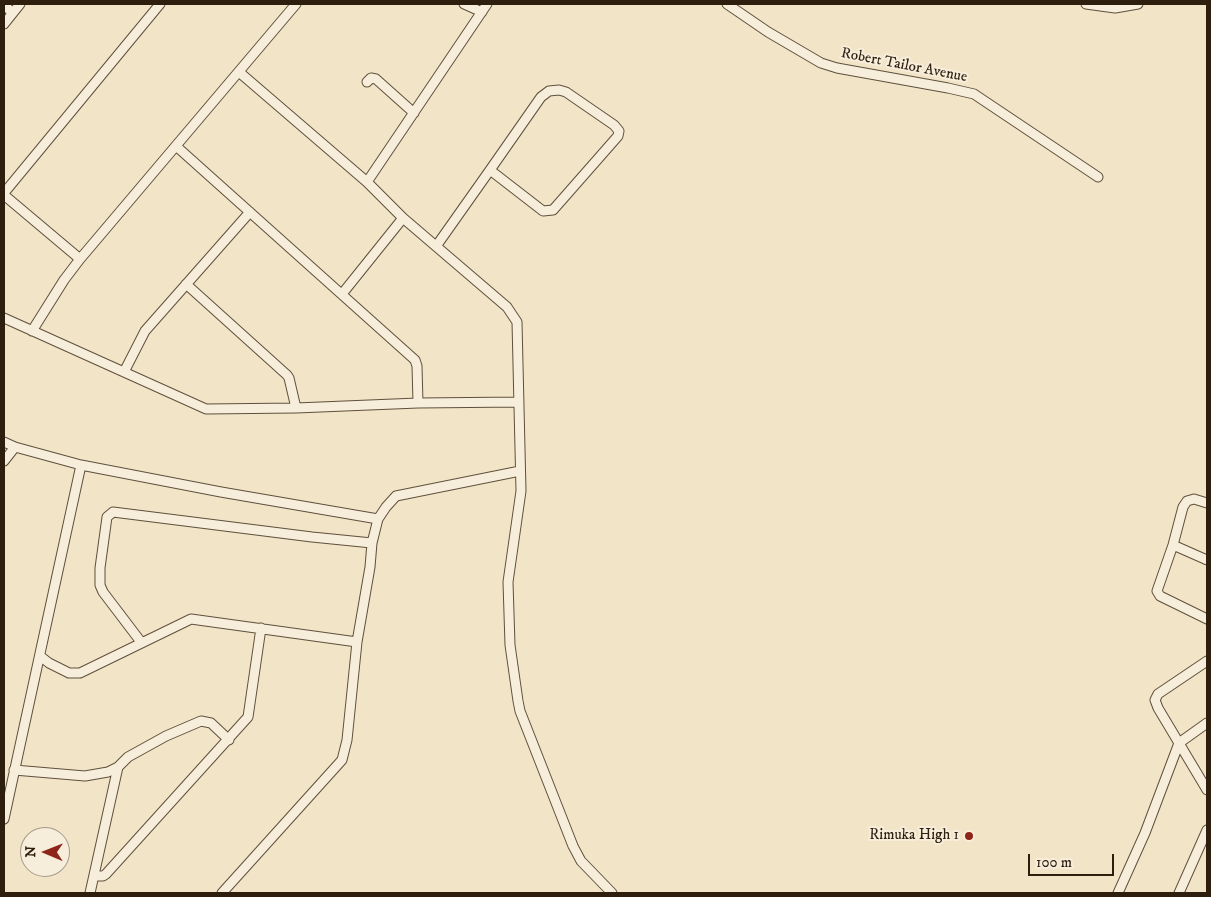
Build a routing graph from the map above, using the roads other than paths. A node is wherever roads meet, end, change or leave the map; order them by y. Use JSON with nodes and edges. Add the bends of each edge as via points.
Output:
{"nodes":[{"id":1,"x":4,"y":4,"type":"edge"},
{"id":2,"x":20,"y":4,"type":"edge"},
{"id":3,"x":160,"y":4,"type":"edge"},
{"id":4,"x":296,"y":4,"type":"edge"},
{"id":5,"x":464,"y":4,"type":"edge"},
{"id":6,"x":487,"y":4,"type":"edge"},
{"id":7,"x":727,"y":4,"type":"edge"},
{"id":8,"x":1086,"y":4,"type":"edge"},
{"id":9,"x":1138,"y":4,"type":"edge"},
{"id":10,"x":482,"y":12,"type":"junction"},
{"id":11,"x":12,"y":14,"type":"junction"},
{"id":12,"x":4,"y":24,"type":"edge"},
{"id":13,"x":239,"y":72,"type":"junction"},
{"id":14,"x":367,"y":82,"type":"dead end"},
{"id":15,"x":414,"y":113,"type":"junction"},
{"id":16,"x":176,"y":146,"type":"junction"},
{"id":17,"x":490,"y":170,"type":"junction"},
{"id":18,"x":1098,"y":177,"type":"dead end"},
{"id":19,"x":367,"y":182,"type":"junction"},
{"id":20,"x":4,"y":194,"type":"edge"},
{"id":21,"x":250,"y":212,"type":"junction"},
{"id":22,"x":403,"y":218,"type":"junction"},
{"id":23,"x":437,"y":246,"type":"junction"},
{"id":24,"x":80,"y":259,"type":"junction"},
{"id":25,"x":186,"y":284,"type":"junction"},
{"id":26,"x":342,"y":294,"type":"junction"},
{"id":27,"x":4,"y":318,"type":"edge"},
{"id":28,"x":32,"y":331,"type":"junction"},
{"id":29,"x":124,"y":372,"type":"junction"},
{"id":30,"x":418,"y":402,"type":"junction"},
{"id":31,"x":519,"y":402,"type":"junction"},
{"id":32,"x":296,"y":408,"type":"junction"},
{"id":33,"x":4,"y":442,"type":"edge"},
{"id":34,"x":15,"y":447,"type":"junction"},
{"id":35,"x":4,"y":461,"type":"edge"},
{"id":36,"x":81,"y":465,"type":"junction"},
{"id":37,"x":520,"y":471,"type":"junction"},
{"id":38,"x":1207,"y":503,"type":"edge"},
{"id":39,"x":378,"y":519,"type":"junction"},
{"id":40,"x":372,"y":544,"type":"junction"},
{"id":41,"x":1173,"y":545,"type":"junction"},
{"id":42,"x":1207,"y":560,"type":"edge"},
{"id":43,"x":1207,"y":619,"type":"edge"},
{"id":44,"x":261,"y":628,"type":"junction"},
{"id":45,"x":141,"y":642,"type":"junction"},
{"id":46,"x":357,"y":642,"type":"junction"},
{"id":47,"x":40,"y":656,"type":"junction"},
{"id":48,"x":1207,"y":661,"type":"edge"},
{"id":49,"x":1207,"y":723,"type":"edge"},
{"id":50,"x":229,"y":740,"type":"junction"},
{"id":51,"x":1179,"y":743,"type":"junction"},
{"id":52,"x":118,"y":768,"type":"junction"},
{"id":53,"x":14,"y":770,"type":"junction"},
{"id":54,"x":1207,"y":789,"type":"edge"},
{"id":55,"x":4,"y":819,"type":"edge"},
{"id":56,"x":1207,"y":830,"type":"edge"},
{"id":57,"x":94,"y":876,"type":"junction"},
{"id":58,"x":90,"y":893,"type":"edge"},
{"id":59,"x":222,"y":893,"type":"edge"},
{"id":60,"x":612,"y":893,"type":"edge"},
{"id":61,"x":1118,"y":893,"type":"edge"},
{"id":62,"x":1179,"y":893,"type":"edge"}],
"edges":[{"from":1,"to":11,"type":"street"},
{"from":2,"to":11,"type":"street"},
{"from":3,"to":20,"type":"street"},
{"from":4,"to":13,"type":"street"},
{"from":5,"to":10,"type":"street"},
{"from":6,"to":10,"type":"street"},
{"from":7,"to":18,"type":"street","name":"Robert Tailor Avenue","via":[[821,63],[974,94]]},
{"from":8,"to":9,"type":"street","via":[[1115,8]]},
{"from":10,"to":15,"type":"street"},
{"from":11,"to":12,"type":"street"},
{"from":13,"to":16,"type":"street"},
{"from":13,"to":19,"type":"street"},
{"from":14,"to":15,"type":"street","via":[[370,78],[376,79]]},
{"from":15,"to":19,"type":"street"},
{"from":16,"to":21,"type":"street"},
{"from":16,"to":24,"type":"street"},
{"from":17,"to":17,"type":"street","via":[[541,97],[549,91],[566,92],[619,131],[553,210],[543,211]]},
{"from":17,"to":23,"type":"street"},
{"from":19,"to":22,"type":"street"},
{"from":20,"to":24,"type":"street"},
{"from":21,"to":25,"type":"street"},
{"from":21,"to":26,"type":"street"},
{"from":22,"to":23,"type":"street"},
{"from":22,"to":26,"type":"street"},
{"from":23,"to":31,"type":"street","via":[[507,307],[517,322]]},
{"from":24,"to":28,"type":"street"},
{"from":25,"to":29,"type":"street","via":[[141,336]]},
{"from":25,"to":32,"type":"street","via":[[287,375]]},
{"from":26,"to":30,"type":"street","via":[[415,360]]},
{"from":27,"to":28,"type":"street"},
{"from":28,"to":29,"type":"street"},
{"from":29,"to":32,"type":"street","via":[[206,409]]},
{"from":30,"to":31,"type":"street"},
{"from":30,"to":32,"type":"street"},
{"from":31,"to":37,"type":"street"},
{"from":33,"to":34,"type":"street"},
{"from":34,"to":35,"type":"street"},
{"from":34,"to":36,"type":"street"},
{"from":36,"to":39,"type":"street"},
{"from":36,"to":47,"type":"street"},
{"from":37,"to":39,"type":"street","via":[[396,496]]},
{"from":37,"to":60,"type":"street","via":[[519,515],[508,582],[510,645],[520,711],[573,846],[581,860]]},
{"from":38,"to":41,"type":"street","via":[[1194,499],[1185,504]]},
{"from":39,"to":40,"type":"street"},
{"from":40,"to":45,"type":"street","via":[[114,512],[107,517],[100,585]]},
{"from":40,"to":46,"type":"street"},
{"from":41,"to":42,"type":"street"},
{"from":41,"to":43,"type":"street","via":[[1157,592]]},
{"from":44,"to":45,"type":"street","via":[[191,619]]},
{"from":44,"to":46,"type":"street"},
{"from":44,"to":50,"type":"street","via":[[249,713]]},
{"from":45,"to":47,"type":"street","via":[[74,674]]},
{"from":46,"to":59,"type":"street","via":[[342,760]]},
{"from":47,"to":53,"type":"street"},
{"from":48,"to":51,"type":"street","via":[[1158,694],[1155,700]]},
{"from":49,"to":51,"type":"street"},
{"from":50,"to":52,"type":"street","via":[[211,723],[201,721],[130,754]]},
{"from":50,"to":57,"type":"street","via":[[106,874]]},
{"from":51,"to":54,"type":"street"},
{"from":51,"to":61,"type":"street"},
{"from":52,"to":53,"type":"street","via":[[84,776]]},
{"from":52,"to":57,"type":"street"},
{"from":53,"to":55,"type":"street"},
{"from":56,"to":62,"type":"street"},
{"from":57,"to":58,"type":"street"}]}
